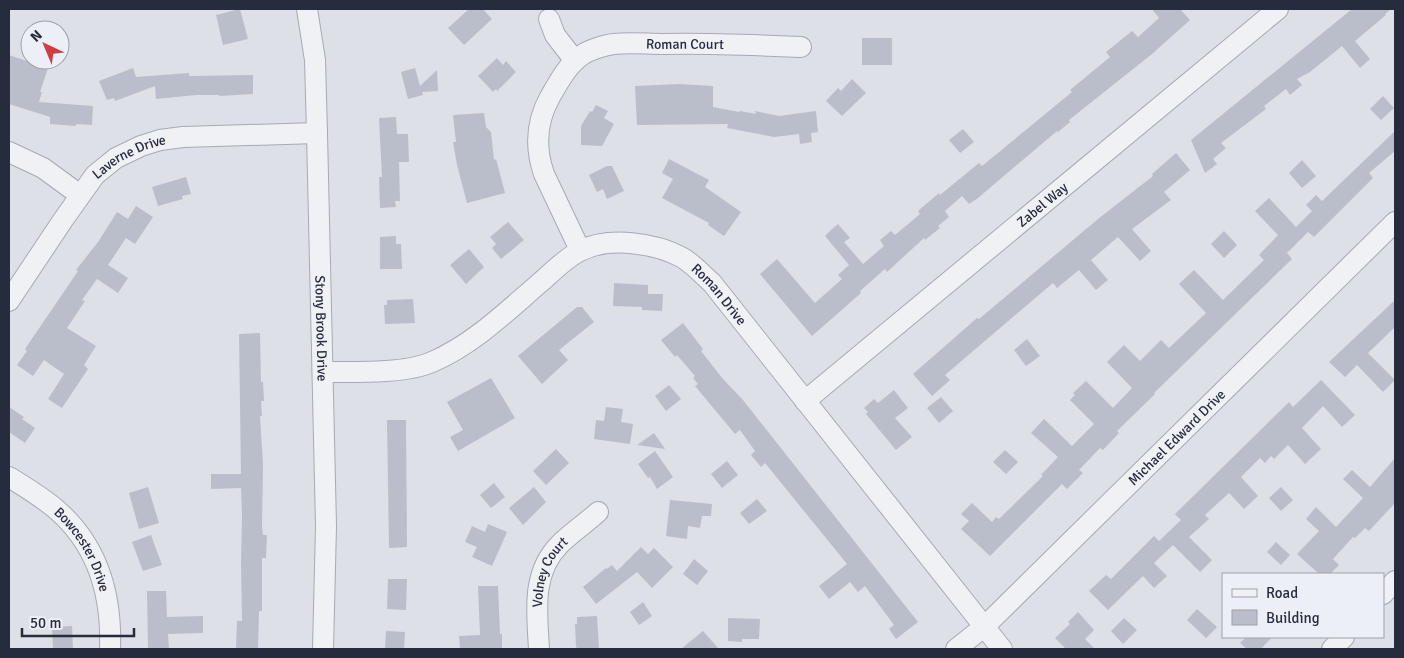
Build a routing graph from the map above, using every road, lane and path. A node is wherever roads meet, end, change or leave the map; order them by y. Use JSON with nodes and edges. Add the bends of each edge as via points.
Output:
{"nodes":[{"id":1,"x":307,"y":9,"type":"edge"},
{"id":2,"x":1278,"y":9,"type":"edge"},
{"id":3,"x":549,"y":19,"type":"dead end"},
{"id":4,"x":801,"y":47,"type":"dead end"},
{"id":5,"x":575,"y":61,"type":"junction"},
{"id":6,"x":318,"y":133,"type":"junction"},
{"id":7,"x":9,"y":152,"type":"edge"},
{"id":8,"x":80,"y":195,"type":"junction"},
{"id":9,"x":1395,"y":222,"type":"edge"},
{"id":10,"x":580,"y":250,"type":"junction"},
{"id":11,"x":9,"y":301,"type":"edge"},
{"id":12,"x":323,"y":372,"type":"junction"},
{"id":13,"x":805,"y":401,"type":"junction"},
{"id":14,"x":9,"y":477,"type":"edge"},
{"id":15,"x":598,"y":512,"type":"dead end"},
{"id":16,"x":1395,"y":581,"type":"edge"},
{"id":17,"x":1384,"y":593,"type":"edge"},
{"id":18,"x":984,"y":626,"type":"junction"},
{"id":19,"x":1343,"y":638,"type":"edge"},
{"id":20,"x":110,"y":649,"type":"edge"},
{"id":21,"x":323,"y":649,"type":"edge"},
{"id":22,"x":539,"y":649,"type":"edge"},
{"id":23,"x":956,"y":649,"type":"edge"},
{"id":24,"x":1002,"y":649,"type":"edge"},
{"id":25,"x":1332,"y":649,"type":"edge"}],
"edges":[{"from":1,"to":6,"type":"street","name":"Stony Brook Drive","via":[[315,60]]},
{"from":2,"to":13,"type":"street","name":"Zabel Way"},
{"from":3,"to":5,"type":"street","via":[[555,36]]},
{"from":4,"to":5,"type":"street","name":"Roman Court","via":[[613,44],[582,54]]},
{"from":5,"to":10,"type":"street","name":"Roman Court","via":[[547,102],[537,145],[544,174]]},
{"from":6,"to":8,"type":"street","name":"Laverne Drive","via":[[160,140],[129,151],[107,164]]},
{"from":6,"to":12,"type":"street","name":"Stony Brook Drive"},
{"from":7,"to":8,"type":"street","via":[[43,168]]},
{"from":8,"to":11,"type":"street","name":"Laverne Drive"},
{"from":9,"to":18,"type":"street","name":"Michael Edward Drive"},
{"from":10,"to":12,"type":"street","name":"Roman Drive","via":[[493,323],[448,355],[415,367]]},
{"from":10,"to":13,"type":"street","name":"Roman Drive","via":[[601,244],[640,244],[660,248],[684,259],[712,283]]},
{"from":12,"to":21,"type":"street","name":"Stony Brook Drive","via":[[326,526]]},
{"from":13,"to":18,"type":"street","name":"Roman Drive"},
{"from":14,"to":20,"type":"street","name":"Bowcester Drive","via":[[56,509],[88,546],[105,586]]},
{"from":15,"to":22,"type":"street","name":"Volney Court","via":[[561,543],[545,564],[537,593]]},
{"from":16,"to":17,"type":"street"},
{"from":18,"to":23,"type":"street","name":"Michael Edward Drive"},
{"from":18,"to":24,"type":"street","name":"Roman Drive"},
{"from":19,"to":25,"type":"street"}]}
